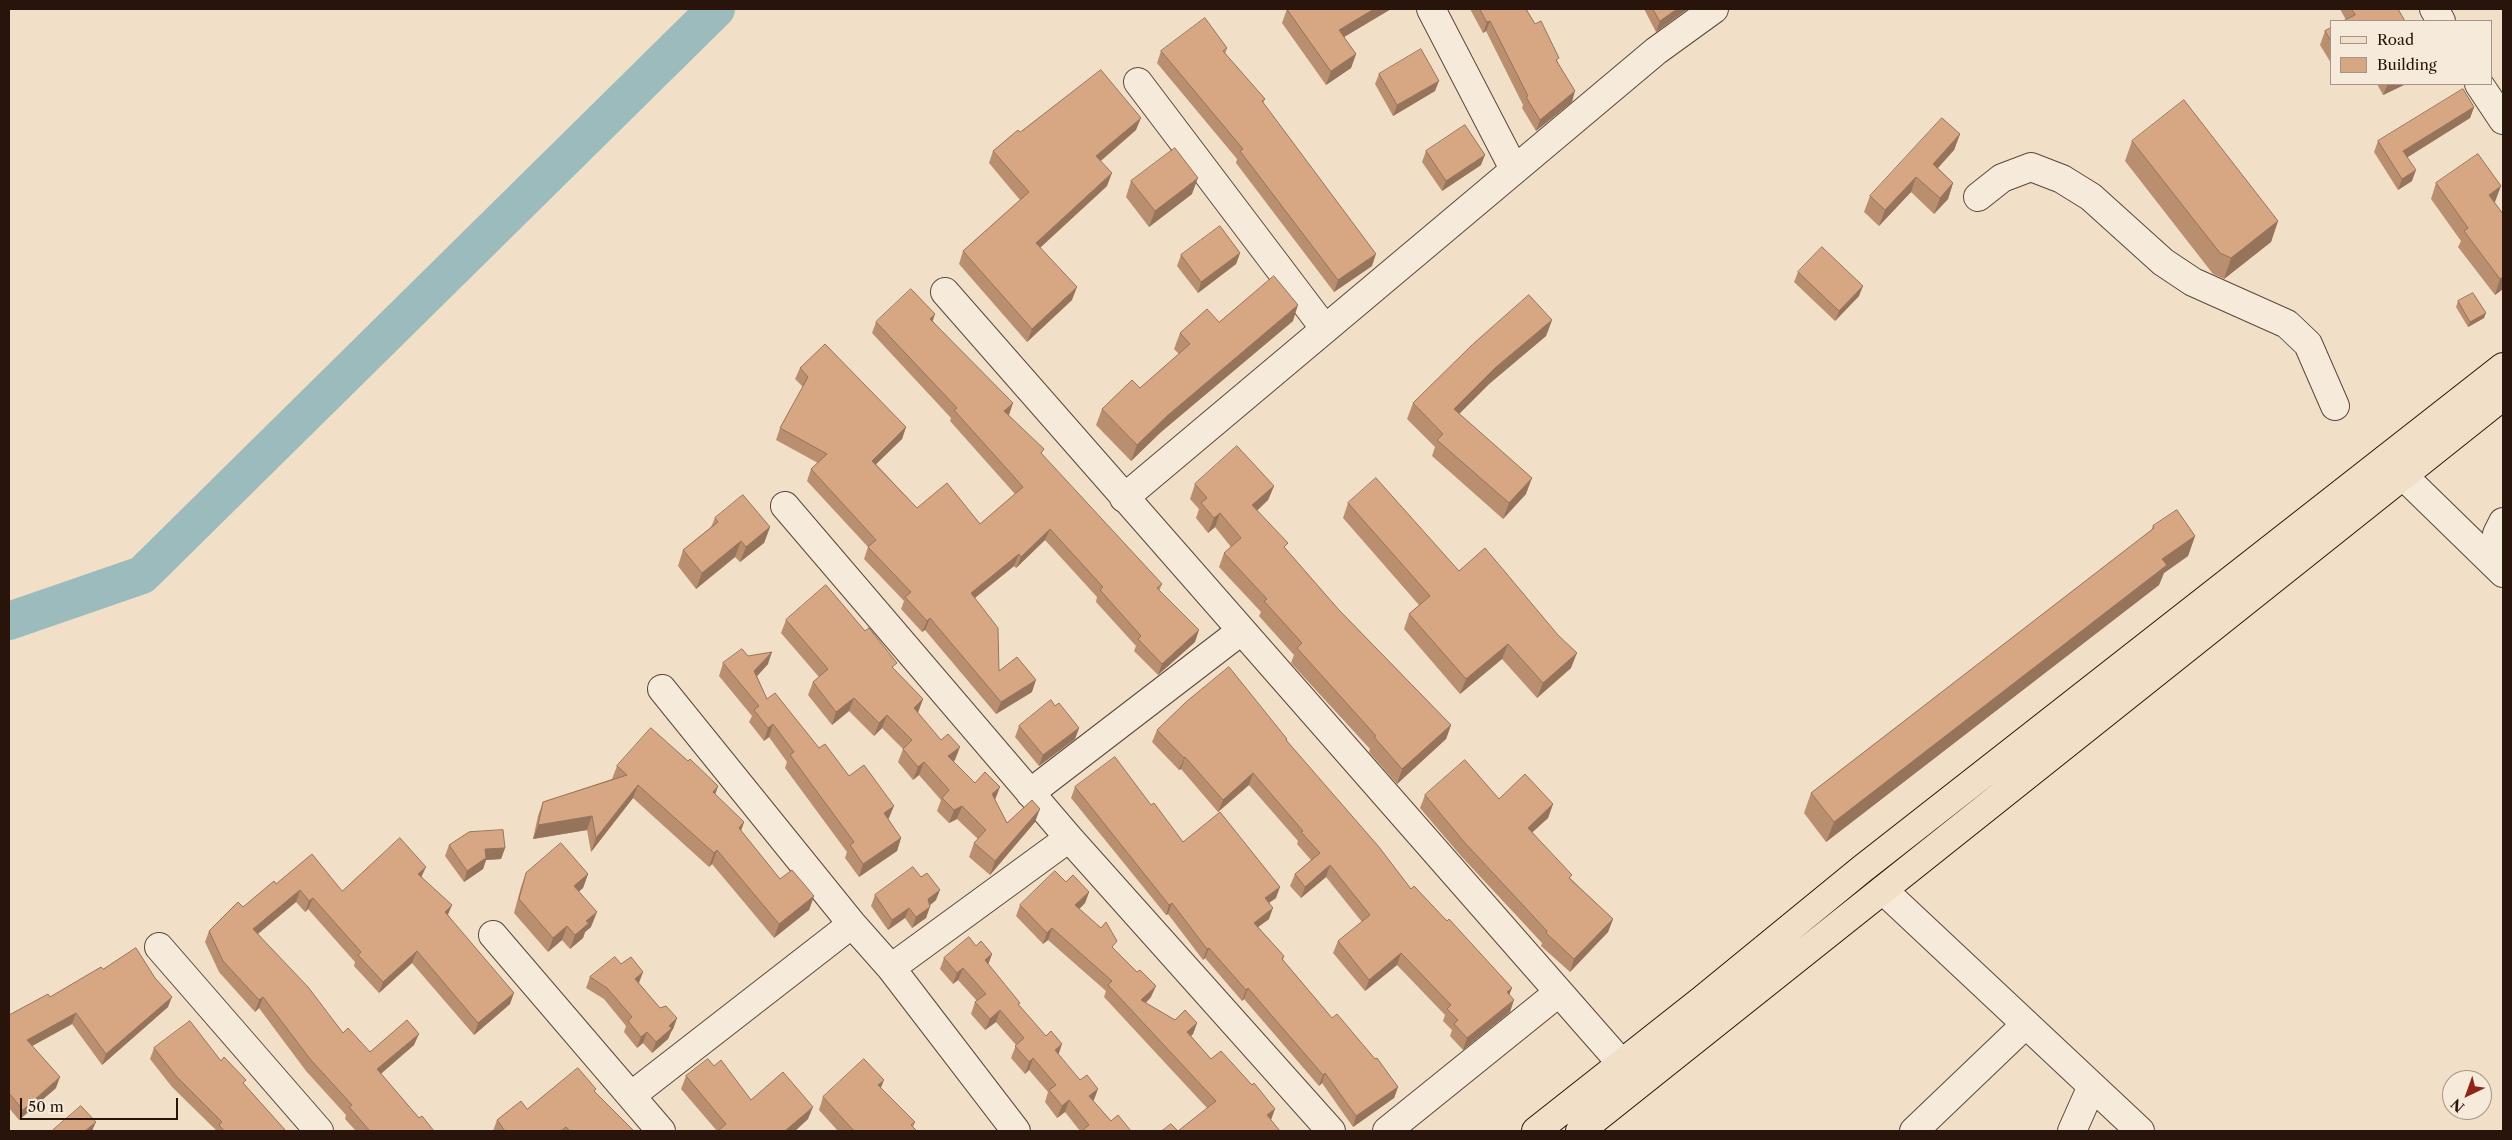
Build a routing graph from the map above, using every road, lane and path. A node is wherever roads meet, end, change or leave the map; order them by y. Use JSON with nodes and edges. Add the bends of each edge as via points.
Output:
{"nodes":[{"id":1,"x":1432,"y":9,"type":"edge"},
{"id":2,"x":1714,"y":9,"type":"edge"},
{"id":3,"x":1138,"y":82,"type":"dead end"},
{"id":4,"x":2481,"y":85,"type":"edge"},
{"id":5,"x":2503,"y":120,"type":"edge"},
{"id":6,"x":1514,"y":169,"type":"junction"},
{"id":7,"x":1978,"y":196,"type":"dead end"},
{"id":8,"x":946,"y":292,"type":"dead end"},
{"id":9,"x":1326,"y":329,"type":"junction"},
{"id":10,"x":2503,"y":367,"type":"edge"},
{"id":11,"x":2503,"y":396,"type":"edge"},
{"id":12,"x":2335,"y":406,"type":"dead end"},
{"id":13,"x":2393,"y":467,"type":"junction"},
{"id":14,"x":1124,"y":498,"type":"junction"},
{"id":15,"x":784,"y":506,"type":"dead end"},
{"id":16,"x":2503,"y":522,"type":"edge"},
{"id":17,"x":2501,"y":571,"type":"edge"},
{"id":18,"x":1240,"y":631,"type":"junction"},
{"id":19,"x":662,"y":689,"type":"dead end"},
{"id":20,"x":1030,"y":793,"type":"junction"},
{"id":21,"x":1069,"y":838,"type":"junction"},
{"id":22,"x":1883,"y":890,"type":"junction"},
{"id":23,"x":852,"y":924,"type":"junction"},
{"id":24,"x":493,"y":935,"type":"dead end"},
{"id":25,"x":159,"y":947,"type":"dead end"},
{"id":26,"x":891,"y":968,"type":"junction"},
{"id":27,"x":1558,"y":993,"type":"junction"},
{"id":28,"x":2026,"y":1024,"type":"junction"},
{"id":29,"x":1622,"y":1064,"type":"junction"},
{"id":30,"x":2092,"y":1086,"type":"junction"},
{"id":31,"x":632,"y":1095,"type":"junction"},
{"id":32,"x":319,"y":1131,"type":"edge"},
{"id":33,"x":661,"y":1131,"type":"edge"},
{"id":34,"x":1016,"y":1131,"type":"edge"},
{"id":35,"x":1330,"y":1131,"type":"edge"},
{"id":36,"x":1387,"y":1131,"type":"edge"},
{"id":37,"x":1536,"y":1131,"type":"edge"},
{"id":38,"x":1580,"y":1131,"type":"edge"},
{"id":39,"x":1914,"y":1131,"type":"edge"},
{"id":40,"x":2072,"y":1131,"type":"edge"},
{"id":41,"x":2140,"y":1131,"type":"edge"}],
"edges":[{"from":1,"to":6,"type":"street"},
{"from":2,"to":6,"type":"street","via":[[1656,51]]},
{"from":3,"to":9,"type":"street"},
{"from":4,"to":5,"type":"street"},
{"from":6,"to":9,"type":"street"},
{"from":7,"to":12,"type":"street","via":[[2002,178],[2031,167],[2062,179],[2091,197],[2163,262],[2185,277],[2287,324],[2308,344]]},
{"from":8,"to":14,"type":"street"},
{"from":9,"to":14,"type":"street"},
{"from":10,"to":13,"type":"main road"},
{"from":11,"to":13,"type":"main road"},
{"from":13,"to":17,"type":"street"},
{"from":13,"to":22,"type":"main road"},
{"from":13,"to":29,"type":"main road","via":[[1862,869]]},
{"from":14,"to":18,"type":"street"},
{"from":15,"to":20,"type":"street"},
{"from":16,"to":17,"type":"street","via":[[2497,534]]},
{"from":18,"to":20,"type":"street"},
{"from":18,"to":27,"type":"street"},
{"from":19,"to":23,"type":"street"},
{"from":20,"to":21,"type":"street"},
{"from":21,"to":26,"type":"street"},
{"from":21,"to":35,"type":"street"},
{"from":22,"to":28,"type":"street"},
{"from":22,"to":38,"type":"main road"},
{"from":23,"to":26,"type":"street"},
{"from":23,"to":31,"type":"street"},
{"from":24,"to":31,"type":"street"},
{"from":25,"to":32,"type":"street"},
{"from":26,"to":34,"type":"street"},
{"from":27,"to":29,"type":"street"},
{"from":27,"to":36,"type":"street"},
{"from":28,"to":30,"type":"street"},
{"from":28,"to":39,"type":"street"},
{"from":29,"to":37,"type":"main road"},
{"from":30,"to":40,"type":"street"},
{"from":30,"to":41,"type":"street"},
{"from":31,"to":33,"type":"street"}]}
